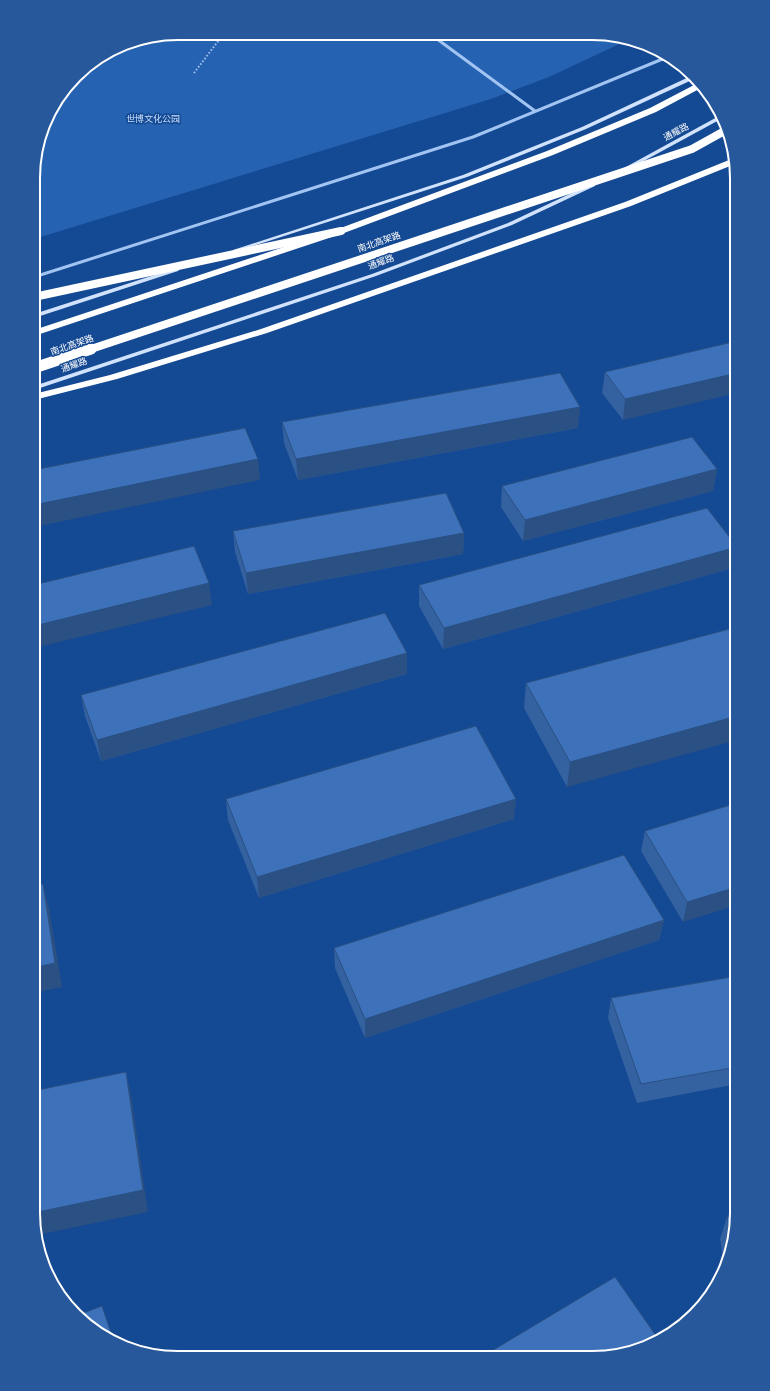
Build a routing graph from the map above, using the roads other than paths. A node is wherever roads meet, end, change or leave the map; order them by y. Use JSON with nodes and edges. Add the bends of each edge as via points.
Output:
{"nodes":[{"id":1,"x":438,"y":40,"type":"edge"},
{"id":2,"x":662,"y":59,"type":"edge"},
{"id":3,"x":688,"y":79,"type":"edge"},
{"id":4,"x":696,"y":87,"type":"edge"},
{"id":5,"x":535,"y":111,"type":"junction"},
{"id":6,"x":717,"y":120,"type":"edge"},
{"id":7,"x":722,"y":132,"type":"edge"},
{"id":8,"x":729,"y":163,"type":"edge"},
{"id":9,"x":341,"y":231,"type":"junction"},
{"id":10,"x":40,"y":275,"type":"edge"},
{"id":11,"x":40,"y":296,"type":"edge"},
{"id":12,"x":40,"y":314,"type":"edge"},
{"id":13,"x":40,"y":331,"type":"edge"},
{"id":14,"x":40,"y":366,"type":"edge"},
{"id":15,"x":40,"y":386,"type":"edge"},
{"id":16,"x":40,"y":395,"type":"edge"}],
"edges":[{"from":1,"to":5,"type":"street"},
{"from":2,"to":5,"type":"street"},
{"from":3,"to":12,"type":"street","via":[[584,128],[465,176]]},
{"from":4,"to":9,"type":"highway","via":[[653,110],[550,153]]},
{"from":5,"to":10,"type":"street","via":[[473,137]]},
{"from":6,"to":15,"type":"street","name":"通耀路","via":[[602,181],[510,224],[374,275]]},
{"from":7,"to":14,"type":"highway","name":"南北高架路","bridge":true,"via":[[692,149]]},
{"from":8,"to":16,"type":"highway","via":[[628,204],[264,331],[113,377]]},
{"from":9,"to":11,"type":"highway","bridge":true},
{"from":9,"to":13,"type":"highway","bridge":true}]}
